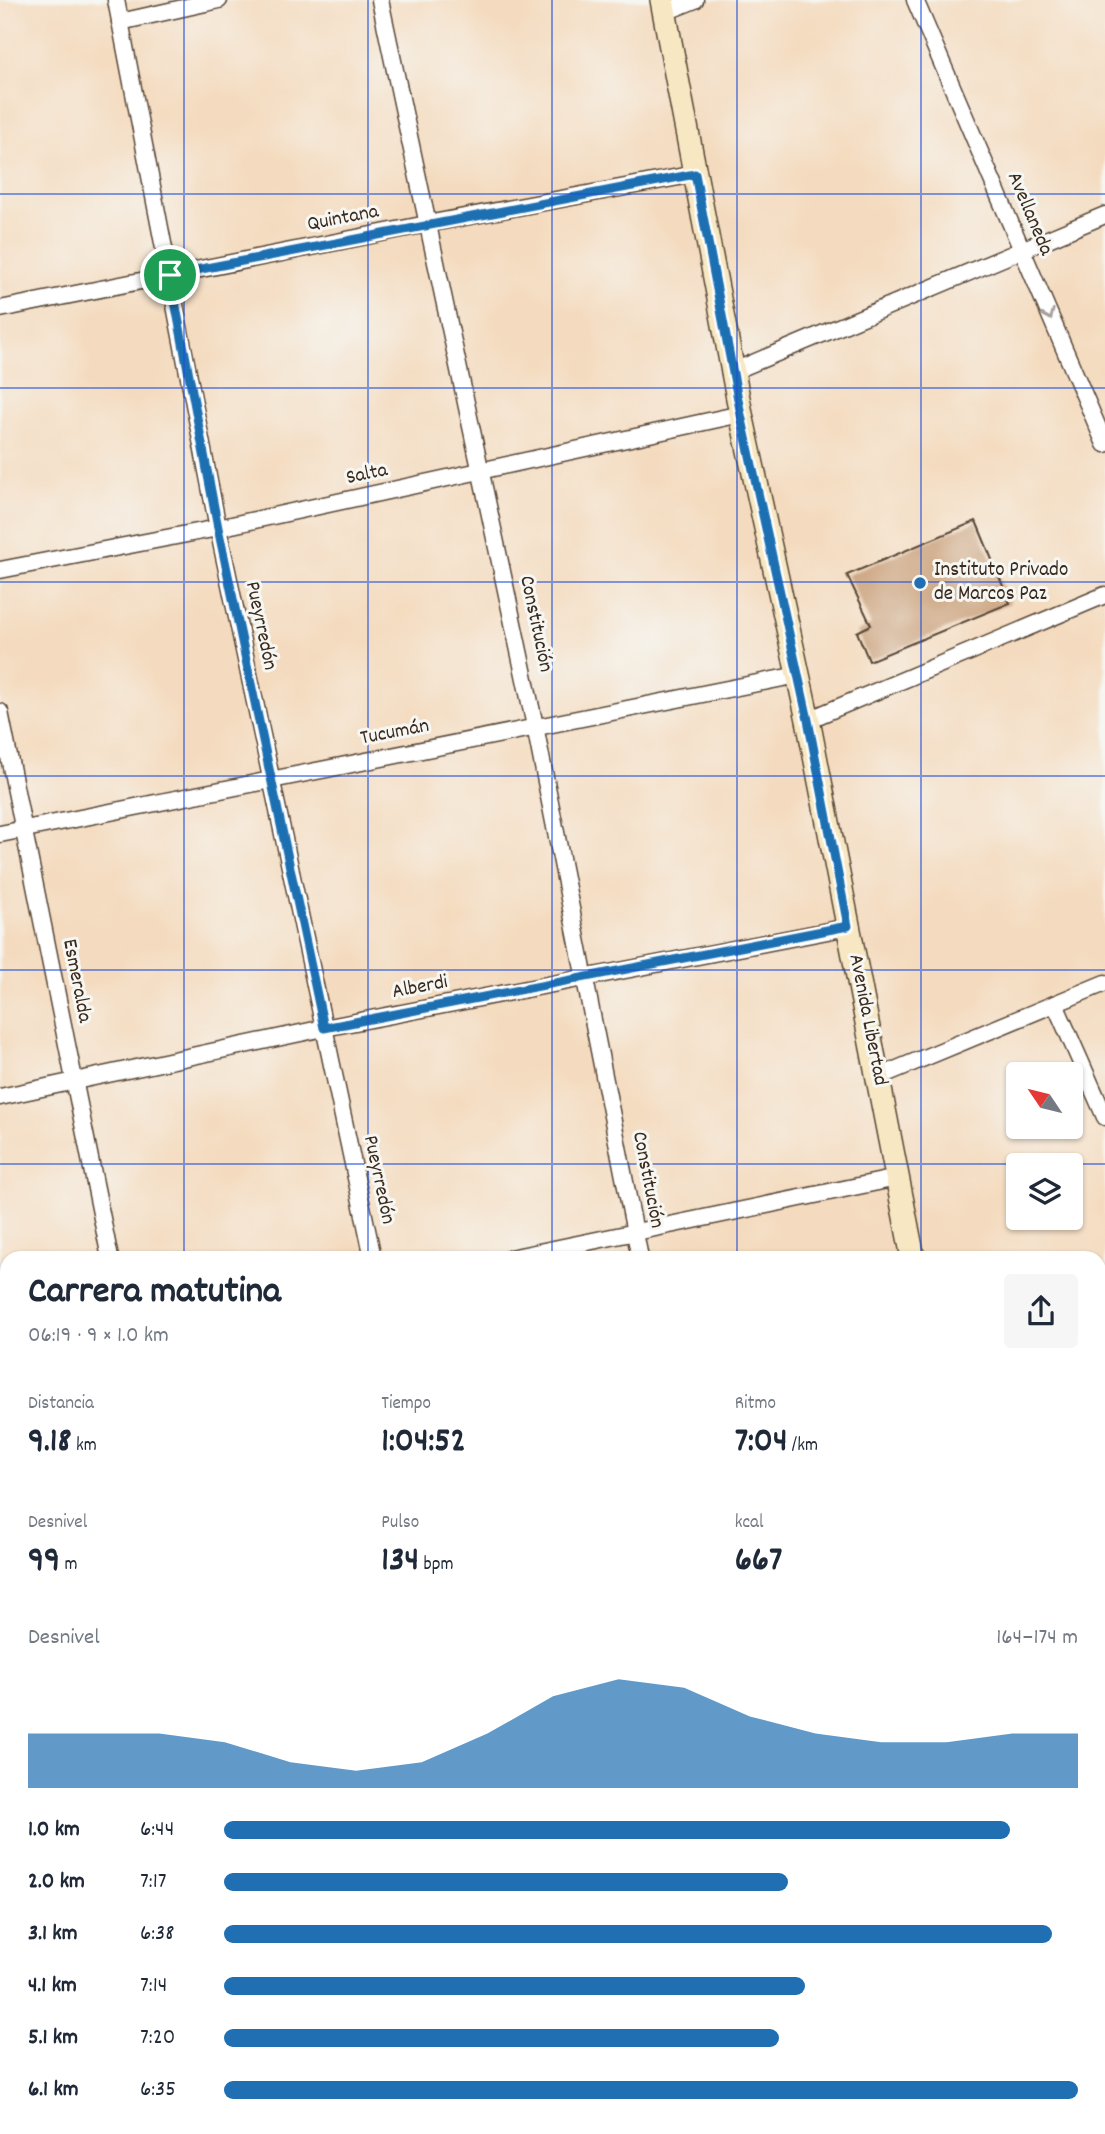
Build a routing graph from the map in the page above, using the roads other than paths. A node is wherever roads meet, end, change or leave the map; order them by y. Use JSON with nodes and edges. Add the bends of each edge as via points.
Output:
{"nodes":[{"id":1,"x":116,"y":0,"type":"edge"},
{"id":2,"x":219,"y":0,"type":"edge"},
{"id":3,"x":380,"y":0,"type":"edge"},
{"id":4,"x":695,"y":0,"type":"edge"},
{"id":5,"x":915,"y":0,"type":"edge"},
{"id":6,"x":663,"y":6,"type":"edge"},
{"id":7,"x":120,"y":22,"type":"junction"},
{"id":8,"x":695,"y":174,"type":"junction"},
{"id":9,"x":1105,"y":215,"type":"edge"},
{"id":10,"x":427,"y":224,"type":"junction"},
{"id":11,"x":1022,"y":252,"type":"junction"},
{"id":12,"x":170,"y":275,"type":"junction"},
{"id":13,"x":0,"y":309,"type":"edge"},
{"id":14,"x":734,"y":371,"type":"junction"},
{"id":15,"x":741,"y":415,"type":"junction"},
{"id":16,"x":1105,"y":444,"type":"edge"},
{"id":17,"x":481,"y":472,"type":"junction"},
{"id":18,"x":218,"y":528,"type":"junction"},
{"id":19,"x":0,"y":570,"type":"edge"},
{"id":20,"x":1105,"y":595,"type":"edge"},
{"id":21,"x":798,"y":675,"type":"junction"},
{"id":22,"x":0,"y":712,"type":"edge"},
{"id":23,"x":808,"y":720,"type":"junction"},
{"id":24,"x":534,"y":726,"type":"junction"},
{"id":25,"x":270,"y":779,"type":"junction"},
{"id":26,"x":24,"y":829,"type":"junction"},
{"id":27,"x":0,"y":834,"type":"edge"},
{"id":28,"x":848,"y":926,"type":"junction"},
{"id":29,"x":585,"y":979,"type":"junction"},
{"id":30,"x":1105,"y":983,"type":"edge"},
{"id":31,"x":1055,"y":1004,"type":"junction"},
{"id":32,"x":324,"y":1028,"type":"junction"},
{"id":33,"x":878,"y":1077,"type":"junction"},
{"id":34,"x":75,"y":1082,"type":"junction"},
{"id":35,"x":0,"y":1097,"type":"edge"},
{"id":36,"x":1105,"y":1116,"type":"edge"},
{"id":37,"x":897,"y":1178,"type":"junction"},
{"id":38,"x":636,"y":1233,"type":"junction"},
{"id":39,"x":109,"y":1251,"type":"edge"},
{"id":40,"x":372,"y":1251,"type":"edge"},
{"id":41,"x":545,"y":1251,"type":"edge"},
{"id":42,"x":639,"y":1251,"type":"edge"},
{"id":43,"x":912,"y":1251,"type":"edge"}],
"edges":[{"from":1,"to":7,"type":"street","name":"Pueyrredón"},
{"from":2,"to":7,"type":"street"},
{"from":3,"to":10,"type":"street","name":"Constitución"},
{"from":4,"to":6,"type":"street"},
{"from":5,"to":11,"type":"street","name":"Avellaneda"},
{"from":6,"to":8,"type":"main road","name":"Avenida Libertad"},
{"from":7,"to":12,"type":"street","name":"Pueyrredón"},
{"from":8,"to":10,"type":"street","name":"Quintana"},
{"from":8,"to":14,"type":"main road","name":"Avenida Libertad"},
{"from":9,"to":11,"type":"street"},
{"from":10,"to":12,"type":"street","name":"Quintana"},
{"from":10,"to":17,"type":"street","name":"Constitución"},
{"from":11,"to":14,"type":"street"},
{"from":11,"to":16,"type":"street","name":"Avellaneda","one_way":true},
{"from":12,"to":13,"type":"street","name":"Quintana"},
{"from":12,"to":18,"type":"street","name":"Pueyrredón"},
{"from":14,"to":15,"type":"main road","name":"Avenida Libertad"},
{"from":15,"to":17,"type":"street","name":"Salta"},
{"from":15,"to":21,"type":"main road","name":"Avenida Libertad"},
{"from":17,"to":18,"type":"street","name":"Salta"},
{"from":17,"to":24,"type":"street","name":"Constitución"},
{"from":18,"to":19,"type":"street","name":"Salta"},
{"from":18,"to":25,"type":"street","name":"Pueyrredón"},
{"from":20,"to":23,"type":"street"},
{"from":21,"to":23,"type":"main road","name":"Avenida Libertad"},
{"from":21,"to":24,"type":"street","name":"Tucumán"},
{"from":22,"to":26,"type":"street","name":"Esmeralda"},
{"from":23,"to":28,"type":"main road","name":"Avenida Libertad"},
{"from":24,"to":25,"type":"street","name":"Tucumán"},
{"from":24,"to":29,"type":"street","name":"Constitución"},
{"from":25,"to":26,"type":"street","name":"Tucumán"},
{"from":25,"to":32,"type":"street","name":"Pueyrredón"},
{"from":26,"to":27,"type":"street","name":"Tucumán"},
{"from":26,"to":34,"type":"street","name":"Esmeralda"},
{"from":28,"to":29,"type":"street","name":"Alberdi"},
{"from":28,"to":33,"type":"main road","name":"Avenida Libertad"},
{"from":29,"to":32,"type":"street","name":"Alberdi"},
{"from":29,"to":38,"type":"street","name":"Constitución"},
{"from":30,"to":31,"type":"street"},
{"from":31,"to":33,"type":"street"},
{"from":31,"to":36,"type":"street"},
{"from":32,"to":34,"type":"street","name":"Alberdi"},
{"from":32,"to":40,"type":"street","name":"Pueyrredón"},
{"from":33,"to":37,"type":"main road","name":"Avenida Libertad"},
{"from":34,"to":35,"type":"street","name":"Alberdi"},
{"from":34,"to":39,"type":"street","name":"Esmeralda"},
{"from":37,"to":38,"type":"street"},
{"from":37,"to":43,"type":"main road","name":"Avenida Libertad"},
{"from":38,"to":41,"type":"street"},
{"from":38,"to":42,"type":"street","name":"Constitución"}]}
